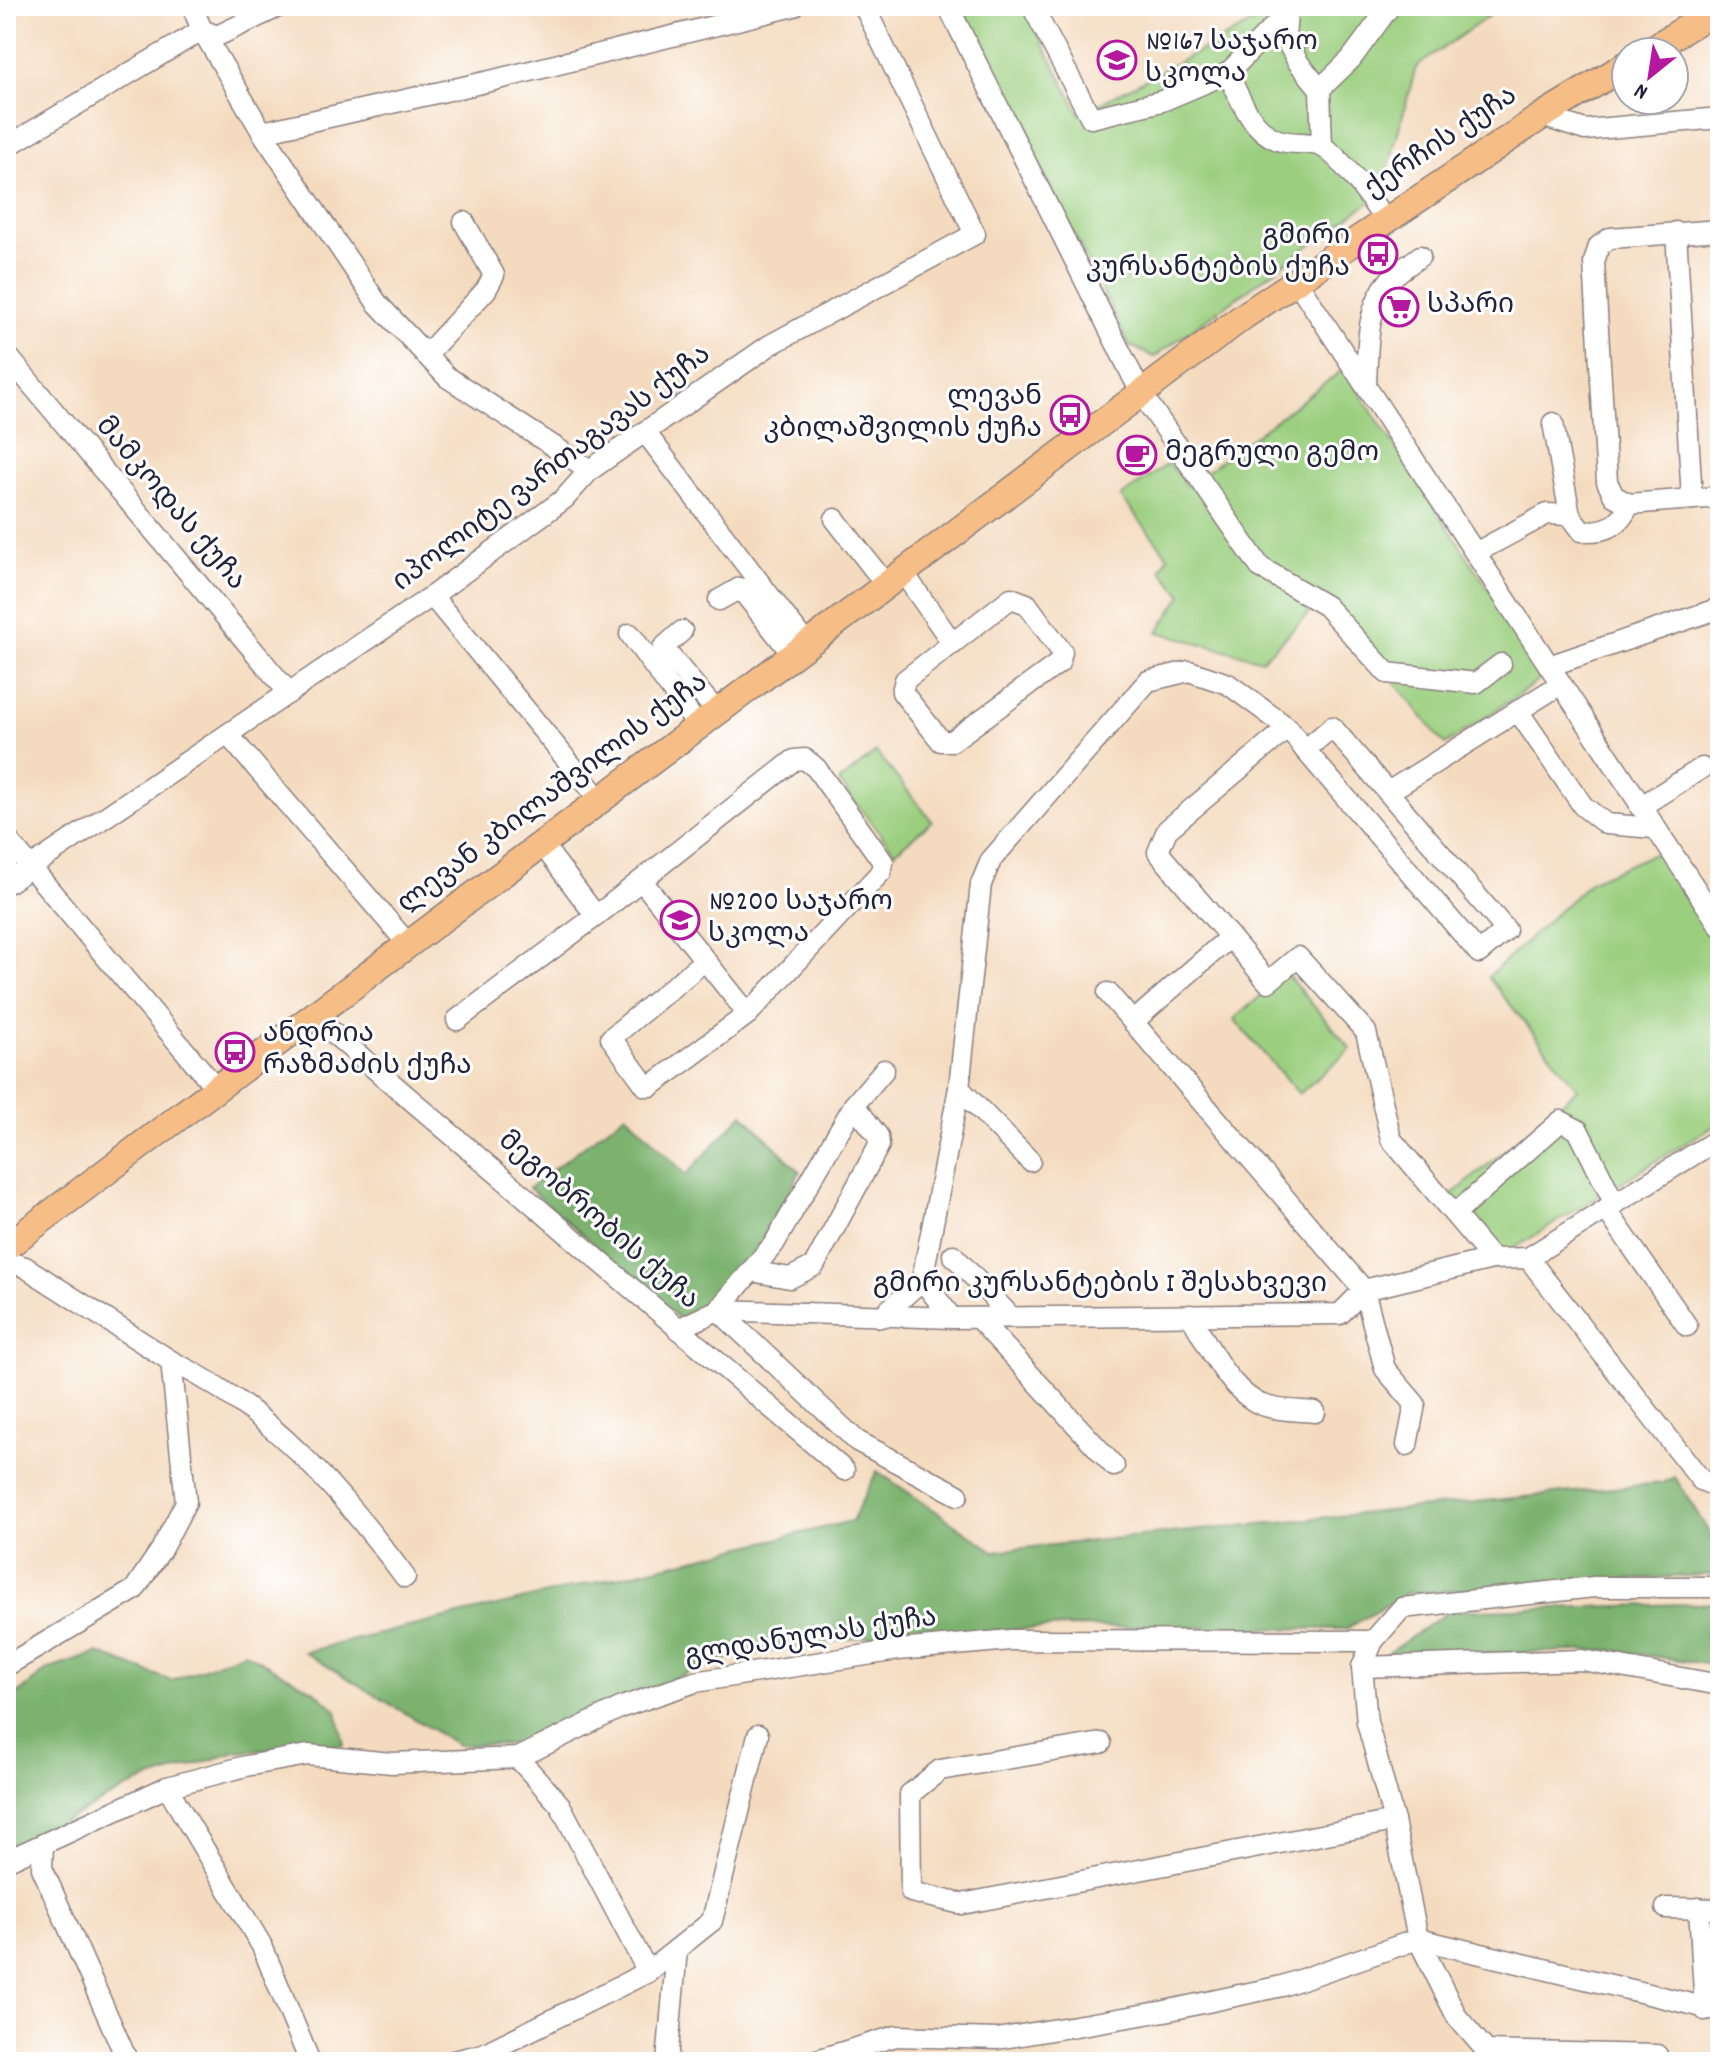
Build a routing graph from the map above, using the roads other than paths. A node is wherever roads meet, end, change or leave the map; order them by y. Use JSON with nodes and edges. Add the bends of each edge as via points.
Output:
{"nodes":[{"id":1,"x":192,"y":6,"type":"edge"},
{"id":2,"x":280,"y":6,"type":"edge"},
{"id":3,"x":794,"y":6,"type":"edge"},
{"id":4,"x":864,"y":6,"type":"edge"},
{"id":5,"x":948,"y":6,"type":"edge"},
{"id":6,"x":1032,"y":6,"type":"edge"},
{"id":7,"x":1390,"y":6,"type":"edge"},
{"id":8,"x":1720,"y":8,"type":"edge"},
{"id":9,"x":1288,"y":10,"type":"edge"},
{"id":10,"x":202,"y":30,"type":"junction"},
{"id":11,"x":1674,"y":36,"type":"edge"},
{"id":12,"x":1228,"y":73,"type":"junction"},
{"id":13,"x":1610,"y":75,"type":"edge"},
{"id":14,"x":1320,"y":89,"type":"junction"},
{"id":15,"x":1542,"y":116,"type":"junction"},
{"id":16,"x":1720,"y":118,"type":"edge"},
{"id":17,"x":262,"y":132,"type":"junction"},
{"id":18,"x":1322,"y":146,"type":"junction"},
{"id":19,"x":6,"y":147,"type":"edge"},
{"id":20,"x":1385,"y":221,"type":"junction"},
{"id":21,"x":464,"y":222,"type":"dead end"},
{"id":22,"x":1720,"y":230,"type":"edge"},
{"id":23,"x":1676,"y":232,"type":"junction"},
{"id":24,"x":1420,"y":256,"type":"dead end"},
{"id":25,"x":1296,"y":280,"type":"junction"},
{"id":26,"x":6,"y":354,"type":"edge"},
{"id":27,"x":426,"y":355,"type":"junction"},
{"id":28,"x":1366,"y":384,"type":"junction"},
{"id":29,"x":1141,"y":393,"type":"junction"},
{"id":30,"x":1553,"y":423,"type":"dead end"},
{"id":31,"x":645,"y":432,"type":"junction"},
{"id":32,"x":590,"y":470,"type":"junction"},
{"id":33,"x":1720,"y":497,"type":"edge"},
{"id":34,"x":1692,"y":499,"type":"junction"},
{"id":35,"x":1629,"y":504,"type":"junction"},
{"id":36,"x":1570,"y":515,"type":"junction"},
{"id":37,"x":835,"y":519,"type":"dead end"},
{"id":38,"x":1477,"y":552,"type":"junction"},
{"id":39,"x":895,"y":578,"type":"junction"},
{"id":40,"x":432,"y":596,"type":"junction"},
{"id":41,"x":719,"y":600,"type":"dead end"},
{"id":42,"x":1720,"y":608,"type":"edge"},
{"id":43,"x":682,"y":631,"type":"dead end"},
{"id":44,"x":630,"y":634,"type":"dead end"},
{"id":45,"x":953,"y":644,"type":"junction"},
{"id":46,"x":800,"y":650,"type":"junction"},
{"id":47,"x":1501,"y":664,"type":"dead end"},
{"id":48,"x":1549,"y":666,"type":"junction"},
{"id":49,"x":1561,"y":684,"type":"junction"},
{"id":50,"x":289,"y":693,"type":"junction"},
{"id":51,"x":1518,"y":711,"type":"junction"},
{"id":52,"x":707,"y":719,"type":"junction"},
{"id":53,"x":1288,"y":728,"type":"junction"},
{"id":54,"x":230,"y":737,"type":"junction"},
{"id":55,"x":1305,"y":750,"type":"junction"},
{"id":56,"x":1702,"y":768,"type":"dead end"},
{"id":57,"x":1388,"y":792,"type":"junction"},
{"id":58,"x":600,"y":800,"type":"junction"},
{"id":59,"x":1640,"y":807,"type":"junction"},
{"id":60,"x":1654,"y":828,"type":"junction"},
{"id":61,"x":6,"y":838,"type":"edge"},
{"id":62,"x":542,"y":844,"type":"junction"},
{"id":63,"x":31,"y":868,"type":"junction"},
{"id":64,"x":642,"y":881,"type":"junction"},
{"id":65,"x":6,"y":884,"type":"edge"},
{"id":66,"x":596,"y":916,"type":"junction"},
{"id":67,"x":1720,"y":926,"type":"edge"},
{"id":68,"x":1230,"y":937,"type":"junction"},
{"id":69,"x":408,"y":944,"type":"junction"},
{"id":70,"x":704,"y":961,"type":"junction"},
{"id":71,"x":1108,"y":993,"type":"dead end"},
{"id":72,"x":748,"y":1014,"type":"junction"},
{"id":73,"x":313,"y":1016,"type":"junction"},
{"id":74,"x":457,"y":1020,"type":"dead end"},
{"id":75,"x":1133,"y":1022,"type":"junction"},
{"id":76,"x":884,"y":1070,"type":"dead end"},
{"id":77,"x":959,"y":1088,"type":"junction"},
{"id":78,"x":217,"y":1089,"type":"junction"},
{"id":79,"x":854,"y":1105,"type":"junction"},
{"id":80,"x":1720,"y":1138,"type":"edge"},
{"id":81,"x":1030,"y":1161,"type":"dead end"},
{"id":82,"x":1610,"y":1207,"type":"junction"},
{"id":83,"x":1455,"y":1214,"type":"junction"},
{"id":84,"x":6,"y":1247,"type":"edge"},
{"id":85,"x":953,"y":1255,"type":"dead end"},
{"id":86,"x":1528,"y":1258,"type":"junction"},
{"id":87,"x":1492,"y":1259,"type":"junction"},
{"id":88,"x":6,"y":1261,"type":"edge"},
{"id":89,"x":751,"y":1271,"type":"junction"},
{"id":90,"x":922,"y":1280,"type":"junction"},
{"id":91,"x":1364,"y":1290,"type":"junction"},
{"id":92,"x":718,"y":1310,"type":"junction"},
{"id":93,"x":1190,"y":1315,"type":"junction"},
{"id":94,"x":881,"y":1317,"type":"junction"},
{"id":95,"x":1011,"y":1317,"type":"junction"},
{"id":96,"x":952,"y":1318,"type":"junction"},
{"id":97,"x":978,"y":1318,"type":"junction"},
{"id":98,"x":1687,"y":1326,"type":"dead end"},
{"id":99,"x":678,"y":1329,"type":"junction"},
{"id":100,"x":171,"y":1361,"type":"junction"},
{"id":101,"x":1315,"y":1412,"type":"dead end"},
{"id":102,"x":1407,"y":1445,"type":"dead end"},
{"id":103,"x":1114,"y":1466,"type":"dead end"},
{"id":104,"x":844,"y":1470,"type":"dead end"},
{"id":105,"x":1720,"y":1488,"type":"edge"},
{"id":106,"x":958,"y":1495,"type":"dead end"},
{"id":107,"x":405,"y":1577,"type":"dead end"},
{"id":108,"x":1720,"y":1587,"type":"edge"},
{"id":109,"x":1373,"y":1641,"type":"junction"},
{"id":110,"x":6,"y":1666,"type":"edge"},
{"id":111,"x":1362,"y":1667,"type":"junction"},
{"id":112,"x":1720,"y":1685,"type":"edge"},
{"id":113,"x":758,"y":1735,"type":"dead end"},
{"id":114,"x":1101,"y":1743,"type":"dead end"},
{"id":115,"x":518,"y":1758,"type":"junction"},
{"id":116,"x":167,"y":1787,"type":"junction"},
{"id":117,"x":1394,"y":1821,"type":"junction"},
{"id":118,"x":43,"y":1844,"type":"junction"},
{"id":119,"x":6,"y":1861,"type":"edge"},
{"id":120,"x":1666,"y":1908,"type":"dead end"},
{"id":121,"x":1699,"y":1908,"type":"junction"},
{"id":122,"x":1720,"y":1909,"type":"edge"},
{"id":123,"x":1418,"y":1939,"type":"junction"},
{"id":124,"x":677,"y":1949,"type":"junction"},
{"id":125,"x":648,"y":1972,"type":"junction"},
{"id":126,"x":1713,"y":2011,"type":"edge"},
{"id":127,"x":1492,"y":2056,"type":"edge"},
{"id":128,"x":128,"y":2062,"type":"edge"},
{"id":129,"x":310,"y":2062,"type":"edge"},
{"id":130,"x":450,"y":2062,"type":"edge"},
{"id":131,"x":667,"y":2062,"type":"edge"},
{"id":132,"x":810,"y":2062,"type":"edge"},
{"id":133,"x":1658,"y":2062,"type":"edge"}],
"edges":[{"from":1,"to":10,"type":"street"},
{"from":2,"to":10,"type":"street","via":[[217,36]]},
{"from":3,"to":17,"type":"street"},
{"from":4,"to":31,"type":"street","name":"იპოლიტე ვართაგავას ქუჩა","via":[[975,234],[770,345]]},
{"from":5,"to":29,"type":"street"},
{"from":6,"to":12,"type":"street","via":[[1091,118],[1162,101]]},
{"from":7,"to":14,"type":"street","via":[[1351,59]]},
{"from":8,"to":11,"type":"main road"},
{"from":9,"to":12,"type":"street"},
{"from":9,"to":14,"type":"street","via":[[1285,38]]},
{"from":10,"to":17,"type":"street"},
{"from":10,"to":19,"type":"street"},
{"from":12,"to":18,"type":"street","via":[[1256,125],[1277,140]]},
{"from":13,"to":15,"type":"main road","name":"ქერჩის ქუჩა"},
{"from":14,"to":18,"type":"street"},
{"from":15,"to":16,"type":"street","via":[[1585,130]]},
{"from":15,"to":20,"type":"main road","name":"ქერჩის ქუჩა"},
{"from":17,"to":27,"type":"street","via":[[377,303]]},
{"from":18,"to":20,"type":"street","via":[[1364,189]]},
{"from":20,"to":25,"type":"main road","name":"ქერჩის ქუჩა"},
{"from":21,"to":27,"type":"street","via":[[494,275]]},
{"from":22,"to":23,"type":"street"},
{"from":23,"to":34,"type":"street"},
{"from":23,"to":35,"type":"street","via":[[1610,238],[1599,246],[1594,262],[1607,482],[1614,496]]},
{"from":24,"to":28,"type":"street","via":[[1390,280],[1374,307]]},
{"from":25,"to":28,"type":"street"},
{"from":25,"to":29,"type":"main road","name":"ლევან კბილაშვილის ქუჩა"},
{"from":26,"to":50,"type":"street","name":"მამკოდას ქუჩა"},
{"from":27,"to":32,"type":"street","via":[[447,377]]},
{"from":28,"to":38,"type":"street"},
{"from":29,"to":39,"type":"main road","name":"ლევან კბილაშვილის ქუჩა"},
{"from":29,"to":47,"type":"street","via":[[1260,567],[1326,606],[1387,673],[1476,683]]},
{"from":30,"to":36,"type":"street"},
{"from":31,"to":32,"type":"street","name":"იპოლიტე ვართაგავას ქუჩა"},
{"from":31,"to":46,"type":"street"},
{"from":32,"to":40,"type":"street","name":"იპოლიტე ვართაგავას ქუჩა","via":[[564,499]]},
{"from":33,"to":34,"type":"street"},
{"from":34,"to":35,"type":"street"},
{"from":35,"to":36,"type":"street","via":[[1623,519],[1602,532],[1582,531]]},
{"from":36,"to":38,"type":"street","via":[[1547,514]]},
{"from":37,"to":39,"type":"street"},
{"from":38,"to":48,"type":"street"},
{"from":39,"to":45,"type":"street"},
{"from":39,"to":46,"type":"main road","name":"ლევან კბილაშვილის ქუჩა"},
{"from":40,"to":50,"type":"street","name":"იპოლიტე ვართაგავას ქუჩა"},
{"from":40,"to":58,"type":"street"},
{"from":41,"to":46,"type":"street","via":[[740,588]]},
{"from":42,"to":48,"type":"street"},
{"from":43,"to":52,"type":"street","via":[[663,648]]},
{"from":44,"to":52,"type":"street"},
{"from":45,"to":45,"type":"street","via":[[905,680],[902,692],[941,741],[952,741],[1059,663],[1062,652],[1027,604],[1011,598]]},
{"from":46,"to":52,"type":"main road","name":"ლევან კბილაშვილის ქუჩა"},
{"from":48,"to":49,"type":"street"},
{"from":49,"to":51,"type":"street"},
{"from":49,"to":59,"type":"street"},
{"from":50,"to":54,"type":"street","name":"იპოლიტე ვართაგავას ქუჩა"},
{"from":51,"to":57,"type":"street"},
{"from":51,"to":60,"type":"street","via":[[1583,806],[1606,824]]},
{"from":52,"to":58,"type":"main road","name":"ლევან კბილაშვილის ქუჩა"},
{"from":53,"to":55,"type":"street"},
{"from":53,"to":68,"type":"street","via":[[1167,830],[1158,852]]},
{"from":53,"to":77,"type":"street","via":[[1228,684],[1189,671],[1148,681],[991,860],[981,884]]},
{"from":54,"to":63,"type":"street","name":"იპოლიტე ვართაგავას ქუჩა"},
{"from":54,"to":69,"type":"street"},
{"from":55,"to":57,"type":"street","via":[[1332,727]]},
{"from":55,"to":57,"type":"street","via":[[1479,953],[1506,930]]},
{"from":56,"to":59,"type":"street"},
{"from":58,"to":62,"type":"main road","name":"ლევან კბილაშვილის ქუჩა"},
{"from":59,"to":60,"type":"street"},
{"from":60,"to":67,"type":"street"},
{"from":61,"to":63,"type":"street"},
{"from":62,"to":66,"type":"street"},
{"from":62,"to":69,"type":"main road","name":"ლევან კბილაშვილის ქუჩა"},
{"from":63,"to":65,"type":"street","name":"იპოლიტე ვართაგავას ქუჩა"},
{"from":63,"to":78,"type":"street"},
{"from":64,"to":66,"type":"street"},
{"from":64,"to":70,"type":"street"},
{"from":64,"to":72,"type":"street","via":[[794,760],[805,759],[816,768],[883,862],[881,872]]},
{"from":66,"to":74,"type":"street"},
{"from":68,"to":75,"type":"street"},
{"from":68,"to":83,"type":"street","via":[[1268,982],[1298,957],[1366,1032],[1391,1139]]},
{"from":69,"to":73,"type":"main road","name":"ლევან კბილაშვილის ქუჩა"},
{"from":70,"to":72,"type":"street"},
{"from":70,"to":72,"type":"street","via":[[611,1038],[639,1081],[651,1086]]},
{"from":71,"to":75,"type":"street"},
{"from":73,"to":78,"type":"main road","name":"ლევან კბილაშვილის ქუჩა"},
{"from":73,"to":99,"type":"street","name":"მეგობრობის ქუჩა"},
{"from":75,"to":91,"type":"street"},
{"from":76,"to":79,"type":"street"},
{"from":77,"to":81,"type":"street"},
{"from":77,"to":90,"type":"street"},
{"from":78,"to":84,"type":"main road","name":"ლევან კბილაშვილის ქუჩა"},
{"from":79,"to":89,"type":"street","via":[[774,1244]]},
{"from":79,"to":89,"type":"street","via":[[879,1145],[814,1266],[790,1278]]},
{"from":80,"to":82,"type":"street"},
{"from":82,"to":83,"type":"street","via":[[1578,1130],[1561,1121]]},
{"from":82,"to":86,"type":"street"},
{"from":82,"to":98,"type":"street"},
{"from":83,"to":87,"type":"street"},
{"from":85,"to":95,"type":"street"},
{"from":86,"to":87,"type":"street","name":"გმირი კურსანტების I შესახვევი"},
{"from":86,"to":105,"type":"street","via":[[1701,1480]]},
{"from":87,"to":91,"type":"street","name":"გმირი კურსანტების I შესახვევი"},
{"from":88,"to":100,"type":"street","via":[[25,1267]]},
{"from":89,"to":92,"type":"street"},
{"from":90,"to":94,"type":"street"},
{"from":90,"to":96,"type":"street"},
{"from":91,"to":93,"type":"street","name":"გმირი კურსანტების I შესახვევი","via":[[1340,1314]]},
{"from":91,"to":102,"type":"street","via":[[1385,1369],[1415,1404]]},
{"from":92,"to":94,"type":"street","name":"გმირი კურსანტების I შესახვევი"},
{"from":92,"to":99,"type":"street","name":"გმირი კურსანტების I შესახვევი"},
{"from":92,"to":106,"type":"street","via":[[857,1441]]},
{"from":93,"to":95,"type":"street","name":"გმირი კურსანტების I შესახვევი"},
{"from":93,"to":101,"type":"street","via":[[1227,1376],[1254,1401]]},
{"from":94,"to":96,"type":"street","name":"გმირი კურსანტების I შესახვევი"},
{"from":95,"to":97,"type":"street","name":"გმირი კურსანტების I შესახვევი"},
{"from":96,"to":97,"type":"street","name":"გმირი კურსანტების I შესახვევი"},
{"from":97,"to":103,"type":"street"},
{"from":99,"to":104,"type":"street","name":"მეგობრობის ქუჩა"},
{"from":100,"to":107,"type":"street","via":[[208,1379],[290,1443],[351,1503]]},
{"from":100,"to":110,"type":"street","via":[[186,1502],[161,1550],[134,1590]]},
{"from":108,"to":109,"type":"street","via":[[1594,1587],[1402,1608]]},
{"from":109,"to":111,"type":"street"},
{"from":109,"to":115,"type":"street","name":"გლდანულას ქუჩა","via":[[1011,1640],[898,1650],[695,1682],[622,1707]]},
{"from":111,"to":112,"type":"street","via":[[1582,1660]]},
{"from":111,"to":117,"type":"street","via":[[1367,1722]]},
{"from":113,"to":124,"type":"street","via":[[712,1921]]},
{"from":114,"to":117,"type":"street","via":[[940,1770],[910,1794],[911,1892],[962,1904]]},
{"from":115,"to":116,"type":"street","name":"გლდანულას ქუჩა","via":[[392,1763],[308,1755]]},
{"from":115,"to":125,"type":"street","via":[[560,1805]]},
{"from":116,"to":118,"type":"street","name":"გლდანულას ქუჩა"},
{"from":116,"to":129,"type":"street","via":[[262,1946]]},
{"from":117,"to":123,"type":"street"},
{"from":118,"to":119,"type":"street","name":"გლდანულას ქუჩა"},
{"from":118,"to":128,"type":"street","via":[[42,1868]]},
{"from":120,"to":121,"type":"street"},
{"from":121,"to":122,"type":"street"},
{"from":121,"to":126,"type":"street"},
{"from":123,"to":126,"type":"street"},
{"from":123,"to":127,"type":"street","via":[[1457,2017]]},
{"from":123,"to":132,"type":"street","via":[[1282,1986],[1165,2011],[997,2039],[896,2036]]},
{"from":124,"to":125,"type":"street"},
{"from":124,"to":131,"type":"street"},
{"from":125,"to":130,"type":"street","via":[[483,2054]]},
{"from":127,"to":133,"type":"street","via":[[1657,2055]]}]}
